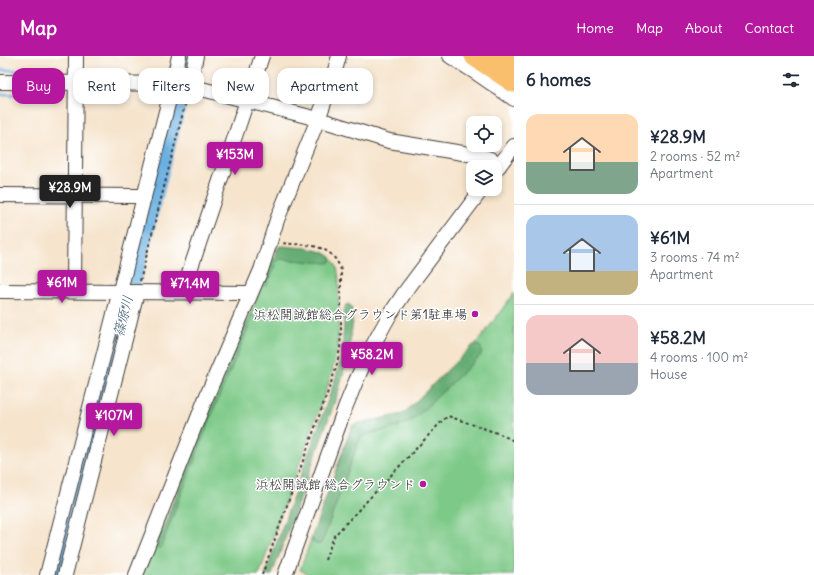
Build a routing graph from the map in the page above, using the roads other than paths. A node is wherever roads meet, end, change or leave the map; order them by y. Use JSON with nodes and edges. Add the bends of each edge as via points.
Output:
{"nodes":[{"id":1,"x":76,"y":56,"type":"edge"},
{"id":2,"x":179,"y":56,"type":"edge"},
{"id":3,"x":196,"y":56,"type":"edge"},
{"id":4,"x":262,"y":56,"type":"edge"},
{"id":5,"x":339,"y":56,"type":"edge"},
{"id":6,"x":450,"y":56,"type":"edge"},
{"id":7,"x":475,"y":56,"type":"edge"},
{"id":8,"x":502,"y":56,"type":"edge"},
{"id":9,"x":514,"y":64,"type":"edge"},
{"id":10,"x":180,"y":68,"type":"edge"},
{"id":11,"x":190,"y":68,"type":"edge"},
{"id":12,"x":258,"y":68,"type":"edge"},
{"id":13,"x":0,"y":75,"type":"edge"},
{"id":14,"x":0,"y":82,"type":"edge"},
{"id":15,"x":514,"y":82,"type":"edge"},
{"id":16,"x":72,"y":83,"type":"junction"},
{"id":17,"x":138,"y":84,"type":"edge"},
{"id":18,"x":0,"y":90,"type":"edge"},
{"id":19,"x":514,"y":99,"type":"edge"},
{"id":20,"x":176,"y":104,"type":"edge"},
{"id":21,"x":246,"y":104,"type":"edge"},
{"id":22,"x":259,"y":104,"type":"edge"},
{"id":23,"x":318,"y":119,"type":"junction"},
{"id":24,"x":514,"y":146,"type":"edge"},
{"id":25,"x":491,"y":160,"type":"edge"},
{"id":26,"x":502,"y":162,"type":"edge"},
{"id":27,"x":0,"y":195,"type":"edge"},
{"id":28,"x":75,"y":196,"type":"junction"},
{"id":29,"x":477,"y":196,"type":"edge"},
{"id":30,"x":144,"y":198,"type":"junction"},
{"id":31,"x":0,"y":291,"type":"edge"},
{"id":32,"x":74,"y":291,"type":"junction"},
{"id":33,"x":129,"y":292,"type":"junction"},
{"id":34,"x":184,"y":292,"type":"junction"},
{"id":35,"x":250,"y":294,"type":"junction"},
{"id":36,"x":64,"y":547,"type":"junction"},
{"id":37,"x":47,"y":575,"type":"edge"},
{"id":38,"x":65,"y":575,"type":"edge"},
{"id":39,"x":136,"y":575,"type":"edge"},
{"id":40,"x":285,"y":575,"type":"edge"}],
"edges":[{"from":1,"to":16,"type":"street"},
{"from":2,"to":10,"type":"street"},
{"from":3,"to":11,"type":"street"},
{"from":4,"to":12,"type":"street"},
{"from":5,"to":23,"type":"street"},
{"from":6,"to":19,"type":"street"},
{"from":7,"to":15,"type":"highway"},
{"from":8,"to":9,"type":"highway"},
{"from":13,"to":16,"type":"street","via":[[50,75]]},
{"from":14,"to":16,"type":"street"},
{"from":16,"to":17,"type":"street"},
{"from":16,"to":18,"type":"street","via":[[49,90]]},
{"from":16,"to":28,"type":"street"},
{"from":20,"to":30,"type":"street"},
{"from":21,"to":34,"type":"street","via":[[184,285]]},
{"from":22,"to":23,"type":"street"},
{"from":23,"to":25,"type":"street","via":[[389,141],[481,156]]},
{"from":23,"to":35,"type":"street"},
{"from":24,"to":26,"type":"street"},
{"from":27,"to":28,"type":"street"},
{"from":28,"to":30,"type":"street"},
{"from":28,"to":32,"type":"street"},
{"from":29,"to":40,"type":"street","via":[[405,292],[368,354],[345,408]]},
{"from":30,"to":33,"type":"street"},
{"from":31,"to":32,"type":"street"},
{"from":32,"to":33,"type":"street"},
{"from":33,"to":34,"type":"street"},
{"from":33,"to":36,"type":"street"},
{"from":34,"to":35,"type":"street"},
{"from":35,"to":39,"type":"street"},
{"from":36,"to":37,"type":"street"},
{"from":36,"to":38,"type":"street"}]}
